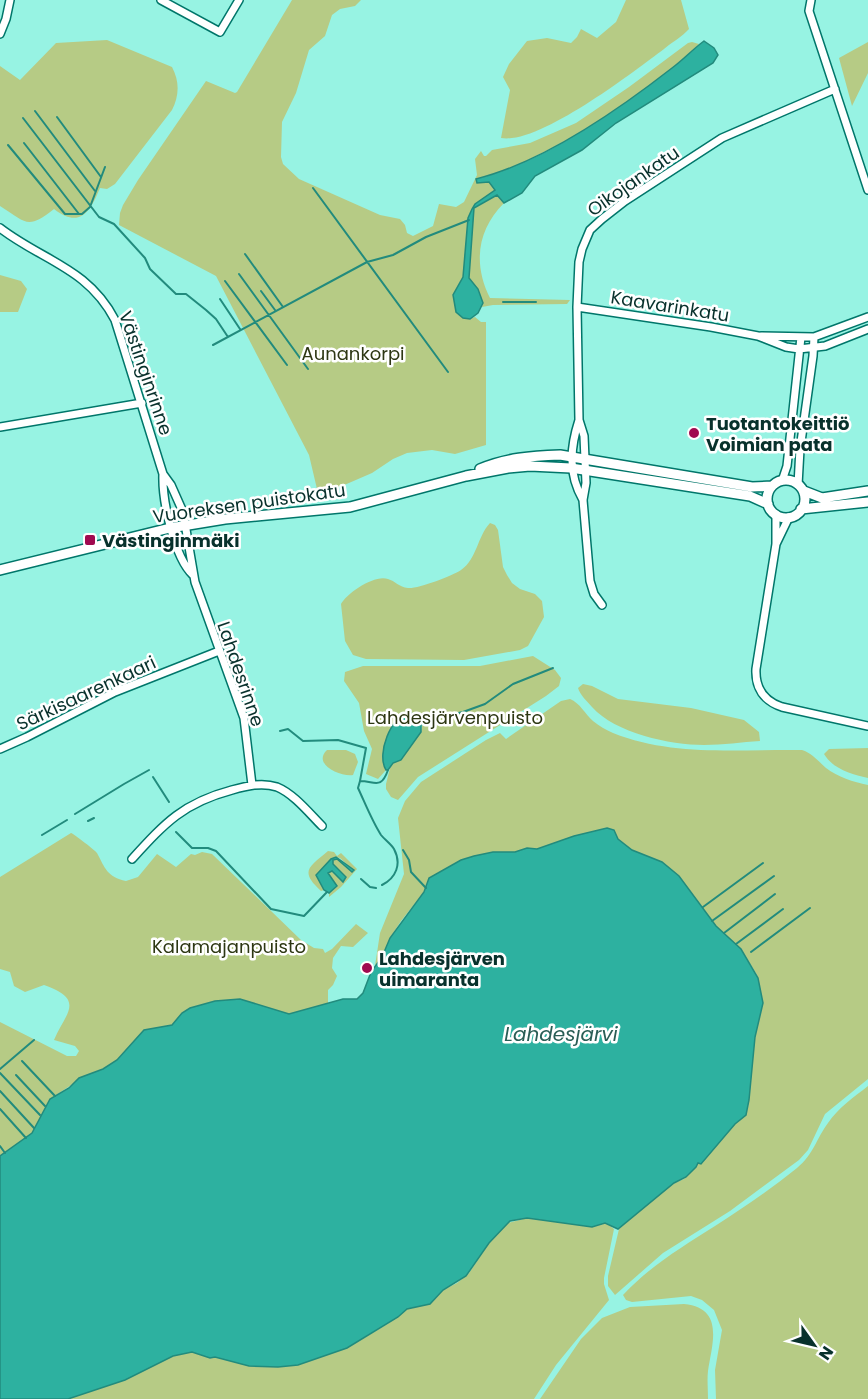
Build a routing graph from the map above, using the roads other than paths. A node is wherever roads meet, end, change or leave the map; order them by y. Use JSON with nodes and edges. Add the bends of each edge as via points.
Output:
{"nodes":[{"id":1,"x":10,"y":0,"type":"edge"},
{"id":2,"x":161,"y":0,"type":"edge"},
{"id":3,"x":239,"y":0,"type":"edge"},
{"id":4,"x":812,"y":0,"type":"edge"},
{"id":5,"x":0,"y":34,"type":"edge"},
{"id":6,"x":835,"y":89,"type":"junction"},
{"id":7,"x":868,"y":190,"type":"edge"},
{"id":8,"x":0,"y":228,"type":"edge"},
{"id":9,"x":577,"y":307,"type":"junction"},
{"id":10,"x":868,"y":317,"type":"edge"},
{"id":11,"x":868,"y":329,"type":"edge"},
{"id":12,"x":758,"y":336,"type":"junction"},
{"id":13,"x":801,"y":337,"type":"junction"},
{"id":14,"x":814,"y":337,"type":"junction"},
{"id":15,"x":814,"y":348,"type":"junction"},
{"id":16,"x":799,"y":349,"type":"junction"},
{"id":17,"x":142,"y":403,"type":"junction"},
{"id":18,"x":579,"y":420,"type":"junction"},
{"id":19,"x":0,"y":427,"type":"edge"},
{"id":20,"x":572,"y":456,"type":"junction"},
{"id":21,"x":585,"y":458,"type":"junction"},
{"id":22,"x":571,"y":468,"type":"junction"},
{"id":23,"x":585,"y":470,"type":"junction"},
{"id":24,"x":163,"y":474,"type":"junction"},
{"id":25,"x":466,"y":476,"type":"junction"},
{"id":26,"x":782,"y":481,"type":"junction"},
{"id":27,"x":772,"y":486,"type":"junction"},
{"id":28,"x":801,"y":488,"type":"junction"},
{"id":29,"x":868,"y":491,"type":"edge"},
{"id":30,"x":583,"y":500,"type":"junction"},
{"id":31,"x":868,"y":502,"type":"edge"},
{"id":32,"x":768,"y":504,"type":"junction"},
{"id":33,"x":801,"y":509,"type":"junction"},
{"id":34,"x":776,"y":514,"type":"junction"},
{"id":35,"x":789,"y":517,"type":"junction"},
{"id":36,"x":186,"y":525,"type":"junction"},
{"id":37,"x":170,"y":528,"type":"junction"},
{"id":38,"x":777,"y":544,"type":"junction"},
{"id":39,"x":0,"y":570,"type":"edge"},
{"id":40,"x":193,"y":575,"type":"junction"},
{"id":41,"x":602,"y":605,"type":"dead end"},
{"id":42,"x":219,"y":651,"type":"junction"},
{"id":43,"x":868,"y":726,"type":"edge"},
{"id":44,"x":0,"y":749,"type":"edge"},
{"id":45,"x":252,"y":785,"type":"junction"},
{"id":46,"x":322,"y":826,"type":"dead end"},
{"id":47,"x":132,"y":859,"type":"dead end"}],
"edges":[{"from":1,"to":5,"type":"street"},
{"from":2,"to":3,"type":"street","via":[[220,32]]},
{"from":4,"to":6,"type":"street","via":[[809,11]]},
{"from":6,"to":7,"type":"street"},
{"from":6,"to":9,"type":"street","name":"Oikojankatu","via":[[722,138],[602,219],[590,230],[582,249]]},
{"from":8,"to":17,"type":"street","name":"Västinginrinne","via":[[75,273],[99,295],[120,332]]},
{"from":9,"to":12,"type":"street","name":"Kaavarinkatu"},
{"from":9,"to":18,"type":"street","name":"Oikojankatu"},
{"from":10,"to":14,"type":"street","name":"Kaavarinkatu"},
{"from":11,"to":15,"type":"street","name":"Kaavarinkatu"},
{"from":12,"to":13,"type":"street","name":"Kaavarinkatu"},
{"from":12,"to":16,"type":"street","name":"Kaavarinkatu"},
{"from":13,"to":14,"type":"street","name":"Kaavarinkatu"},
{"from":13,"to":16,"type":"street"},
{"from":14,"to":15,"type":"street"},
{"from":15,"to":16,"type":"street","name":"Kaavarinkatu"},
{"from":15,"to":28,"type":"street","via":[[800,449]]},
{"from":16,"to":26,"type":"street","via":[[787,466]]},
{"from":17,"to":19,"type":"street"},
{"from":17,"to":24,"type":"street","name":"Västinginrinne"},
{"from":18,"to":20,"type":"street","name":"Oikojankatu"},
{"from":18,"to":21,"type":"street","name":"Oikojankatu"},
{"from":20,"to":21,"type":"main road","name":"Vuoreksen puistokatu"},
{"from":20,"to":22,"type":"street","name":"Oikojankatu"},
{"from":20,"to":25,"type":"main road","name":"Vuoreksen puistokatu","via":[[506,460]]},
{"from":21,"to":23,"type":"street","name":"Oikojankatu"},
{"from":21,"to":27,"type":"main road","name":"Vuoreksen puistokatu","via":[[752,487]]},
{"from":22,"to":23,"type":"main road","name":"Vuoreksen puistokatu"},
{"from":22,"to":25,"type":"main road","name":"Vuoreksen puistokatu","via":[[530,466]]},
{"from":22,"to":30,"type":"street"},
{"from":23,"to":30,"type":"street","name":"Oikojankatu"},
{"from":23,"to":32,"type":"main road","name":"Vuoreksen puistokatu","via":[[750,496]]},
{"from":24,"to":36,"type":"street","name":"Västinginrinne"},
{"from":24,"to":37,"type":"street","name":"Västinginrinne"},
{"from":25,"to":36,"type":"main road","name":"Vuoreksen puistokatu","via":[[350,507]]},
{"from":26,"to":27,"type":"main road"},
{"from":26,"to":28,"type":"main road"},
{"from":27,"to":32,"type":"main road"},
{"from":28,"to":29,"type":"main road","via":[[822,498]]},
{"from":28,"to":33,"type":"main road"},
{"from":30,"to":41,"type":"street","via":[[590,581]]},
{"from":31,"to":33,"type":"main road"},
{"from":32,"to":34,"type":"main road"},
{"from":33,"to":35,"type":"main road"},
{"from":34,"to":35,"type":"main road"},
{"from":34,"to":38,"type":"street"},
{"from":35,"to":38,"type":"street"},
{"from":36,"to":37,"type":"main road","name":"Vuoreksen puistokatu"},
{"from":36,"to":40,"type":"street","name":"Lahdesrinne"},
{"from":37,"to":39,"type":"main road","name":"Vuoreksen puistokatu"},
{"from":37,"to":40,"type":"street","name":"Lahdesrinne"},
{"from":38,"to":43,"type":"street","via":[[756,669],[758,687],[765,698],[777,705]]},
{"from":40,"to":42,"type":"street","name":"Lahdesrinne"},
{"from":42,"to":44,"type":"street","name":"Särkisaarenkaari","via":[[115,692]]},
{"from":42,"to":45,"type":"street","name":"Lahdesrinne","via":[[244,718]]},
{"from":45,"to":46,"type":"street","via":[[284,791]]},
{"from":45,"to":47,"type":"street","via":[[186,807]]}]}
